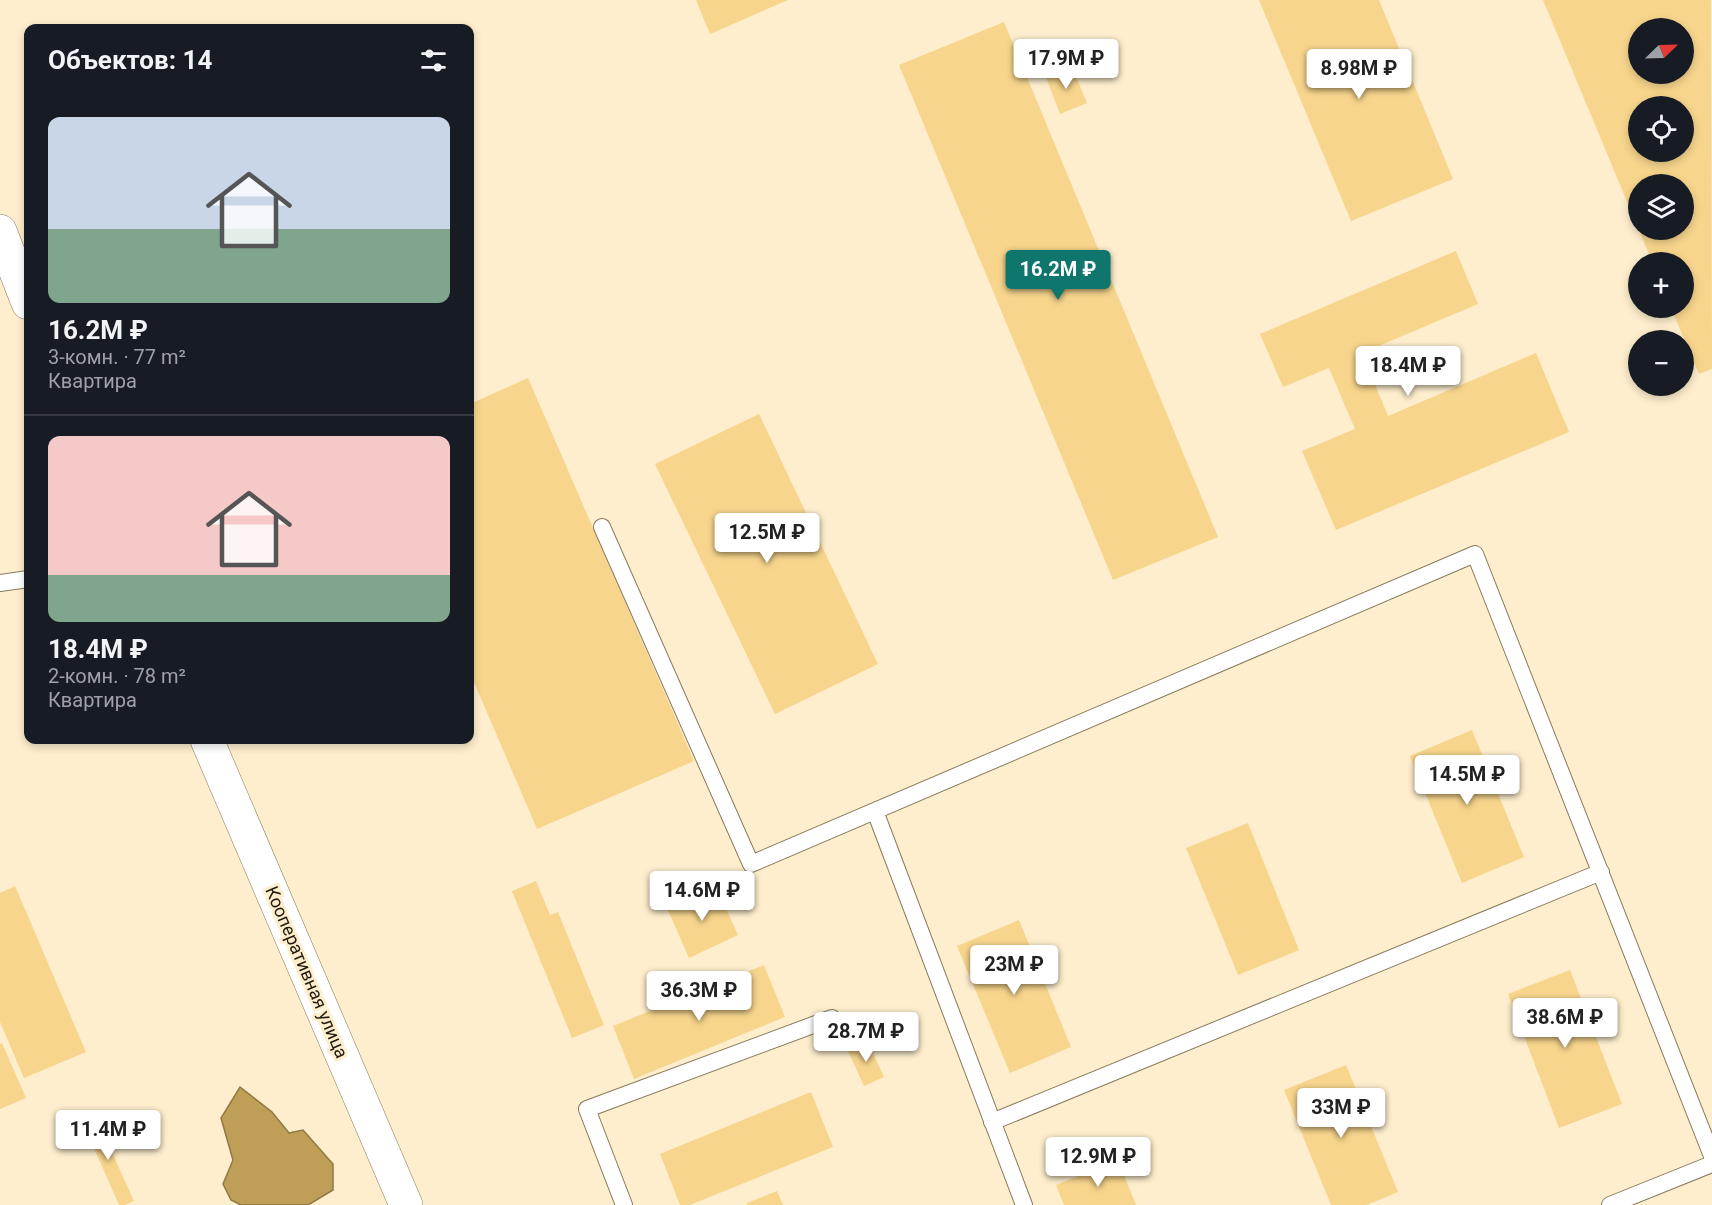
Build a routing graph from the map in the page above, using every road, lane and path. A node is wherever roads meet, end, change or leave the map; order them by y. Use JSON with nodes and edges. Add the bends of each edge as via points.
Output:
{"nodes":[{"id":1,"x":0,"y":231,"type":"edge"},
{"id":2,"x":24,"y":293,"type":"edge"},
{"id":3,"x":602,"y":527,"type":"dead end"},
{"id":4,"x":24,"y":580,"type":"edge"},
{"id":5,"x":0,"y":583,"type":"edge"},
{"id":6,"x":209,"y":744,"type":"edge"},
{"id":7,"x":874,"y":811,"type":"junction"},
{"id":8,"x":1601,"y":872,"type":"junction"},
{"id":9,"x":832,"y":1018,"type":"dead end"},
{"id":10,"x":993,"y":1122,"type":"junction"},
{"id":11,"x":1712,"y":1156,"type":"edge"},
{"id":12,"x":1712,"y":1164,"type":"edge"},
{"id":13,"x":406,"y":1205,"type":"edge"},
{"id":14,"x":624,"y":1205,"type":"edge"},
{"id":15,"x":1024,"y":1205,"type":"edge"},
{"id":16,"x":1610,"y":1205,"type":"edge"}],
"edges":[{"from":1,"to":2,"type":"street"},
{"from":3,"to":7,"type":"lane","via":[[751,864]]},
{"from":4,"to":5,"type":"lane"},
{"from":6,"to":13,"type":"street","name":"Кооперативная улица"},
{"from":7,"to":8,"type":"lane","via":[[1475,554]]},
{"from":7,"to":10,"type":"lane"},
{"from":8,"to":10,"type":"lane"},
{"from":8,"to":11,"type":"lane"},
{"from":9,"to":14,"type":"lane","via":[[587,1109]]},
{"from":10,"to":15,"type":"lane"},
{"from":12,"to":16,"type":"lane"}]}
